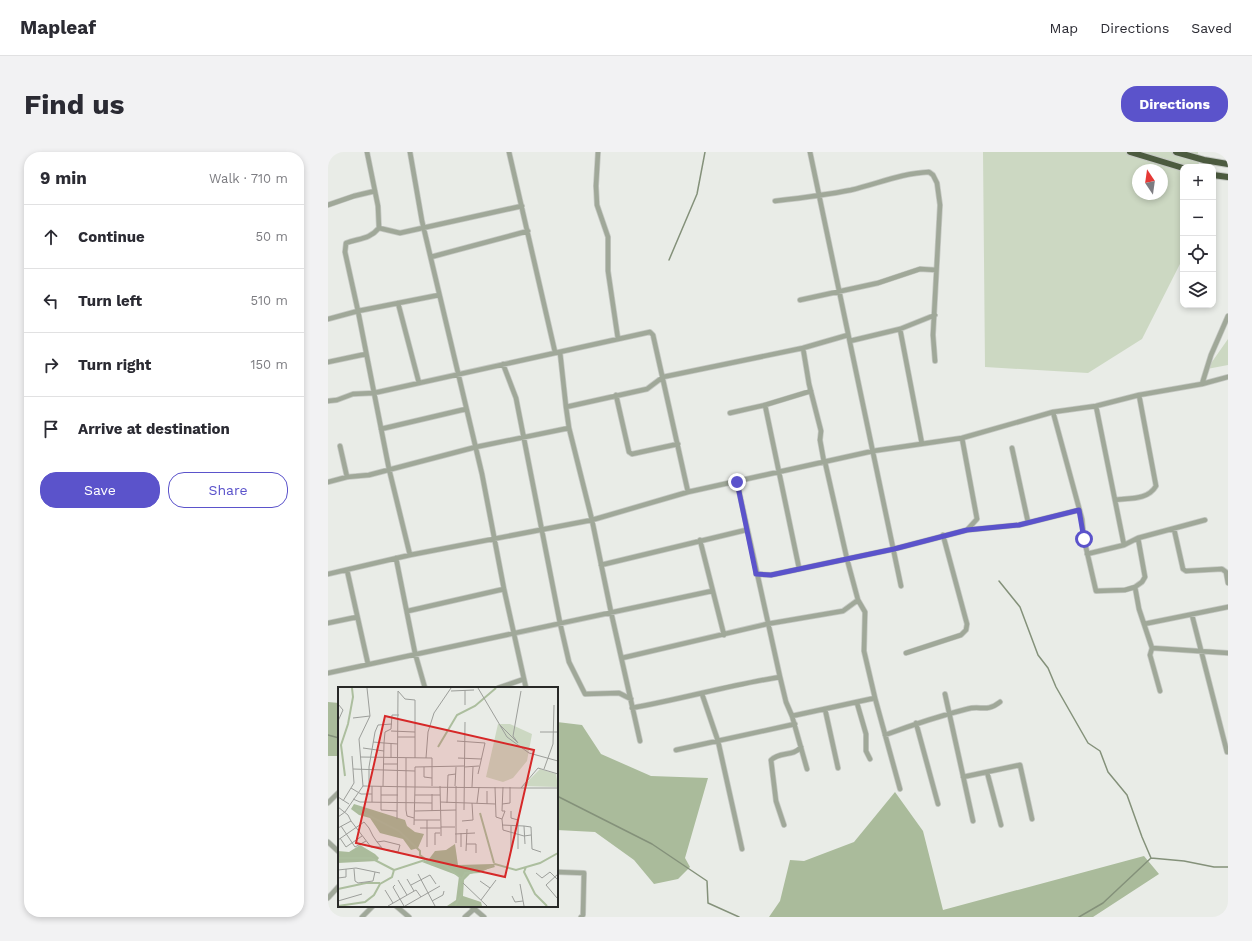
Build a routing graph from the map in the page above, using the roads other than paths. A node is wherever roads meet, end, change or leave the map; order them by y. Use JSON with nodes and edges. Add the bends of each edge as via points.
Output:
{"nodes":[{"id":1,"x":367,"y":152,"type":"edge"},
{"id":2,"x":410,"y":152,"type":"edge"},
{"id":3,"x":508,"y":152,"type":"edge"},
{"id":4,"x":598,"y":152,"type":"edge"},
{"id":5,"x":810,"y":152,"type":"edge"},
{"id":6,"x":1130,"y":152,"type":"edge"},
{"id":7,"x":1176,"y":152,"type":"edge"},
{"id":8,"x":1228,"y":164,"type":"edge"},
{"id":9,"x":1180,"y":167,"type":"edge"},
{"id":10,"x":1216,"y":175,"type":"edge"},
{"id":11,"x":1228,"y":177,"type":"edge"},
{"id":12,"x":375,"y":191,"type":"junction"},
{"id":13,"x":819,"y":196,"type":"junction"},
{"id":14,"x":775,"y":201,"type":"dead end"},
{"id":15,"x":328,"y":205,"type":"edge"},
{"id":16,"x":522,"y":206,"type":"junction"},
{"id":17,"x":379,"y":228,"type":"junction"},
{"id":18,"x":424,"y":229,"type":"junction"},
{"id":19,"x":528,"y":231,"type":"junction"},
{"id":20,"x":431,"y":257,"type":"junction"},
{"id":21,"x":936,"y":270,"type":"junction"},
{"id":22,"x":840,"y":291,"type":"junction"},
{"id":23,"x":440,"y":295,"type":"junction"},
{"id":24,"x":800,"y":300,"type":"dead end"},
{"id":25,"x":398,"y":303,"type":"junction"},
{"id":26,"x":358,"y":311,"type":"junction"},
{"id":27,"x":935,"y":315,"type":"junction"},
{"id":28,"x":1228,"y":316,"type":"edge"},
{"id":29,"x":328,"y":319,"type":"edge"},
{"id":30,"x":900,"y":330,"type":"junction"},
{"id":31,"x":848,"y":335,"type":"junction"},
{"id":32,"x":618,"y":339,"type":"junction"},
{"id":33,"x":850,"y":341,"type":"junction"},
{"id":34,"x":803,"y":348,"type":"junction"},
{"id":35,"x":558,"y":352,"type":"junction"},
{"id":36,"x":366,"y":354,"type":"junction"},
{"id":37,"x":935,"y":361,"type":"dead end"},
{"id":38,"x":328,"y":362,"type":"edge"},
{"id":39,"x":503,"y":364,"type":"junction"},
{"id":40,"x":458,"y":374,"type":"junction"},
{"id":41,"x":663,"y":377,"type":"junction"},
{"id":42,"x":1228,"y":377,"type":"edge"},
{"id":43,"x":419,"y":383,"type":"junction"},
{"id":44,"x":1202,"y":384,"type":"junction"},
{"id":45,"x":811,"y":391,"type":"junction"},
{"id":46,"x":374,"y":393,"type":"junction"},
{"id":47,"x":616,"y":395,"type":"junction"},
{"id":48,"x":1139,"y":395,"type":"junction"},
{"id":49,"x":328,"y":401,"type":"edge"},
{"id":50,"x":765,"y":405,"type":"junction"},
{"id":51,"x":1096,"y":406,"type":"junction"},
{"id":52,"x":566,"y":407,"type":"junction"},
{"id":53,"x":466,"y":409,"type":"junction"},
{"id":54,"x":1053,"y":412,"type":"junction"},
{"id":55,"x":730,"y":413,"type":"dead end"},
{"id":56,"x":569,"y":428,"type":"junction"},
{"id":57,"x":381,"y":429,"type":"junction"},
{"id":58,"x":524,"y":438,"type":"junction"},
{"id":59,"x":962,"y":438,"type":"junction"},
{"id":60,"x":678,"y":444,"type":"junction"},
{"id":61,"x":922,"y":444,"type":"junction"},
{"id":62,"x":340,"y":446,"type":"dead end"},
{"id":63,"x":476,"y":447,"type":"junction"},
{"id":64,"x":1012,"y":448,"type":"dead end"},
{"id":65,"x":874,"y":452,"type":"junction"},
{"id":66,"x":825,"y":462,"type":"junction"},
{"id":67,"x":389,"y":469,"type":"junction"},
{"id":68,"x":778,"y":473,"type":"junction"},
{"id":69,"x":347,"y":476,"type":"junction"},
{"id":70,"x":328,"y":482,"type":"edge"},
{"id":71,"x":737,"y":482,"type":"junction"},
{"id":72,"x":688,"y":492,"type":"junction"},
{"id":73,"x":1115,"y":500,"type":"junction"},
{"id":74,"x":1079,"y":510,"type":"junction"},
{"id":75,"x":592,"y":520,"type":"junction"},
{"id":76,"x":1205,"y":520,"type":"dead end"},
{"id":77,"x":1028,"y":522,"type":"junction"},
{"id":78,"x":1174,"y":529,"type":"junction"},
{"id":79,"x":541,"y":530,"type":"junction"},
{"id":80,"x":746,"y":530,"type":"junction"},
{"id":81,"x":967,"y":530,"type":"junction"},
{"id":82,"x":943,"y":535,"type":"junction"},
{"id":83,"x":1138,"y":538,"type":"junction"},
{"id":84,"x":496,"y":539,"type":"junction"},
{"id":85,"x":700,"y":540,"type":"junction"},
{"id":86,"x":1124,"y":545,"type":"junction"},
{"id":87,"x":894,"y":549,"type":"junction"},
{"id":88,"x":1087,"y":554,"type":"junction"},
{"id":89,"x":410,"y":555,"type":"junction"},
{"id":90,"x":396,"y":558,"type":"junction"},
{"id":91,"x":847,"y":559,"type":"junction"},
{"id":92,"x":601,"y":565,"type":"junction"},
{"id":93,"x":799,"y":568,"type":"junction"},
{"id":94,"x":347,"y":570,"type":"junction"},
{"id":95,"x":328,"y":574,"type":"edge"},
{"id":96,"x":756,"y":574,"type":"junction"},
{"id":97,"x":1228,"y":583,"type":"edge"},
{"id":98,"x":902,"y":586,"type":"dead end"},
{"id":99,"x":1135,"y":587,"type":"junction"},
{"id":100,"x":504,"y":589,"type":"junction"},
{"id":101,"x":712,"y":590,"type":"junction"},
{"id":102,"x":858,"y":600,"type":"junction"},
{"id":103,"x":1228,"y":607,"type":"edge"},
{"id":104,"x":408,"y":611,"type":"junction"},
{"id":105,"x":611,"y":612,"type":"junction"},
{"id":106,"x":1192,"y":614,"type":"junction"},
{"id":107,"x":357,"y":617,"type":"junction"},
{"id":108,"x":328,"y":623,"type":"edge"},
{"id":109,"x":560,"y":623,"type":"junction"},
{"id":110,"x":768,"y":624,"type":"junction"},
{"id":111,"x":1144,"y":624,"type":"junction"},
{"id":112,"x":514,"y":632,"type":"junction"},
{"id":113,"x":724,"y":635,"type":"junction"},
{"id":114,"x":1152,"y":648,"type":"junction"},
{"id":115,"x":1202,"y":652,"type":"junction"},
{"id":116,"x":415,"y":653,"type":"junction"},
{"id":117,"x":906,"y":653,"type":"dead end"},
{"id":118,"x":1228,"y":653,"type":"edge"},
{"id":119,"x":622,"y":658,"type":"junction"},
{"id":120,"x":368,"y":664,"type":"junction"},
{"id":121,"x":328,"y":673,"type":"edge"},
{"id":122,"x":780,"y":677,"type":"junction"},
{"id":123,"x":524,"y":679,"type":"junction"},
{"id":124,"x":424,"y":687,"type":"edge"},
{"id":125,"x":501,"y":687,"type":"edge"},
{"id":126,"x":526,"y":687,"type":"edge"},
{"id":127,"x":1160,"y":691,"type":"dead end"},
{"id":128,"x":702,"y":694,"type":"junction"},
{"id":129,"x":945,"y":694,"type":"dead end"},
{"id":130,"x":875,"y":698,"type":"junction"},
{"id":131,"x":631,"y":699,"type":"junction"},
{"id":132,"x":1000,"y":702,"type":"dead end"},
{"id":133,"x":856,"y":703,"type":"junction"},
{"id":134,"x":632,"y":708,"type":"junction"},
{"id":135,"x":825,"y":709,"type":"junction"},
{"id":136,"x":948,"y":714,"type":"junction"},
{"id":137,"x":792,"y":716,"type":"junction"},
{"id":138,"x":916,"y":723,"type":"junction"},
{"id":139,"x":795,"y":724,"type":"junction"},
{"id":140,"x":885,"y":735,"type":"junction"},
{"id":141,"x":640,"y":741,"type":"dead end"},
{"id":142,"x":718,"y":741,"type":"junction"},
{"id":143,"x":801,"y":747,"type":"junction"},
{"id":144,"x":676,"y":750,"type":"dead end"},
{"id":145,"x":1227,"y":752,"type":"dead end"},
{"id":146,"x":870,"y":759,"type":"dead end"},
{"id":147,"x":838,"y":768,"type":"dead end"},
{"id":148,"x":807,"y":769,"type":"dead end"},
{"id":149,"x":987,"y":772,"type":"junction"},
{"id":150,"x":963,"y":777,"type":"junction"},
{"id":151,"x":900,"y":789,"type":"dead end"},
{"id":152,"x":338,"y":793,"type":"edge"},
{"id":153,"x":328,"y":803,"type":"edge"},
{"id":154,"x":938,"y":804,"type":"dead end"},
{"id":155,"x":1032,"y":819,"type":"dead end"},
{"id":156,"x":973,"y":821,"type":"dead end"},
{"id":157,"x":784,"y":825,"type":"dead end"},
{"id":158,"x":1001,"y":825,"type":"dead end"},
{"id":159,"x":328,"y":842,"type":"edge"},
{"id":160,"x":742,"y":849,"type":"dead end"},
{"id":161,"x":338,"y":851,"type":"edge"},
{"id":162,"x":558,"y":872,"type":"edge"},
{"id":163,"x":338,"y":887,"type":"edge"},
{"id":164,"x":328,"y":898,"type":"edge"},
{"id":165,"x":372,"y":907,"type":"edge"},
{"id":166,"x":397,"y":907,"type":"edge"},
{"id":167,"x":473,"y":907,"type":"edge"},
{"id":168,"x":362,"y":917,"type":"edge"},
{"id":169,"x":409,"y":917,"type":"edge"},
{"id":170,"x":465,"y":917,"type":"edge"},
{"id":171,"x":484,"y":917,"type":"edge"},
{"id":172,"x":581,"y":917,"type":"edge"}],
"edges":[{"from":1,"to":12,"type":"street"},
{"from":2,"to":18,"type":"street"},
{"from":3,"to":16,"type":"street"},
{"from":4,"to":32,"type":"street","via":[[597,204],[608,237],[608,271]]},
{"from":5,"to":13,"type":"street"},
{"from":6,"to":9,"type":"highway"},
{"from":7,"to":8,"type":"highway"},
{"from":10,"to":11,"type":"highway"},
{"from":12,"to":15,"type":"street"},
{"from":12,"to":17,"type":"street"},
{"from":13,"to":14,"type":"street"},
{"from":13,"to":21,"type":"street","via":[[929,172],[937,183],[940,205]]},
{"from":13,"to":22,"type":"street"},
{"from":16,"to":18,"type":"street"},
{"from":16,"to":19,"type":"street"},
{"from":17,"to":18,"type":"street","via":[[400,234]]},
{"from":17,"to":26,"type":"street","via":[[365,239],[346,243],[345,252]]},
{"from":18,"to":20,"type":"street"},
{"from":19,"to":20,"type":"street"},
{"from":19,"to":35,"type":"street","via":[[543,307]]},
{"from":20,"to":23,"type":"street"},
{"from":21,"to":22,"type":"street","via":[[920,269],[878,283]]},
{"from":21,"to":27,"type":"street"},
{"from":22,"to":24,"type":"street"},
{"from":22,"to":31,"type":"street"},
{"from":23,"to":25,"type":"street"},
{"from":23,"to":40,"type":"street"},
{"from":25,"to":26,"type":"street"},
{"from":25,"to":43,"type":"street"},
{"from":26,"to":29,"type":"street"},
{"from":26,"to":36,"type":"street"},
{"from":27,"to":30,"type":"street"},
{"from":27,"to":37,"type":"street"},
{"from":28,"to":44,"type":"street"},
{"from":30,"to":33,"type":"street"},
{"from":30,"to":61,"type":"street"},
{"from":31,"to":33,"type":"street"},
{"from":31,"to":34,"type":"street"},
{"from":32,"to":35,"type":"street"},
{"from":32,"to":41,"type":"street","via":[[652,333]]},
{"from":33,"to":65,"type":"street"},
{"from":34,"to":41,"type":"street"},
{"from":34,"to":45,"type":"street"},
{"from":35,"to":39,"type":"street"},
{"from":35,"to":52,"type":"street"},
{"from":36,"to":38,"type":"street"},
{"from":36,"to":46,"type":"street"},
{"from":39,"to":40,"type":"street"},
{"from":39,"to":58,"type":"street","via":[[516,398]]},
{"from":40,"to":43,"type":"street"},
{"from":40,"to":53,"type":"street"},
{"from":41,"to":47,"type":"street","via":[[648,389]]},
{"from":41,"to":60,"type":"street"},
{"from":42,"to":44,"type":"street"},
{"from":43,"to":46,"type":"street"},
{"from":44,"to":48,"type":"street"},
{"from":45,"to":50,"type":"street"},
{"from":45,"to":66,"type":"street","via":[[821,430],[820,440]]},
{"from":46,"to":49,"type":"street","via":[[353,394]]},
{"from":46,"to":57,"type":"street"},
{"from":47,"to":52,"type":"street"},
{"from":47,"to":60,"type":"street","via":[[629,452],[632,454]]},
{"from":48,"to":51,"type":"street"},
{"from":48,"to":73,"type":"street","via":[[1156,486],[1143,497]]},
{"from":50,"to":55,"type":"street"},
{"from":50,"to":68,"type":"street"},
{"from":51,"to":54,"type":"street"},
{"from":51,"to":73,"type":"street"},
{"from":52,"to":56,"type":"street"},
{"from":53,"to":57,"type":"street"},
{"from":53,"to":63,"type":"street"},
{"from":54,"to":59,"type":"street"},
{"from":54,"to":74,"type":"street"},
{"from":56,"to":58,"type":"street"},
{"from":56,"to":75,"type":"street"},
{"from":57,"to":67,"type":"street"},
{"from":58,"to":63,"type":"street"},
{"from":58,"to":79,"type":"street"},
{"from":59,"to":61,"type":"street"},
{"from":59,"to":81,"type":"street","via":[[977,519]]},
{"from":60,"to":72,"type":"street"},
{"from":61,"to":65,"type":"street"},
{"from":62,"to":69,"type":"street"},
{"from":63,"to":67,"type":"street"},
{"from":63,"to":84,"type":"street"},
{"from":64,"to":77,"type":"street"},
{"from":65,"to":66,"type":"street"},
{"from":65,"to":87,"type":"street"},
{"from":66,"to":68,"type":"street"},
{"from":66,"to":91,"type":"street"},
{"from":67,"to":69,"type":"street","via":[[363,476]]},
{"from":67,"to":89,"type":"street"},
{"from":68,"to":71,"type":"street"},
{"from":68,"to":93,"type":"street"},
{"from":69,"to":70,"type":"street"},
{"from":71,"to":72,"type":"street"},
{"from":71,"to":80,"type":"street"},
{"from":72,"to":75,"type":"street"},
{"from":73,"to":86,"type":"street"},
{"from":74,"to":77,"type":"street"},
{"from":74,"to":88,"type":"street"},
{"from":75,"to":79,"type":"street"},
{"from":75,"to":92,"type":"street"},
{"from":76,"to":78,"type":"street"},
{"from":77,"to":81,"type":"street"},
{"from":78,"to":83,"type":"street"},
{"from":78,"to":97,"type":"street","via":[[1183,569],[1222,569],[1226,572]]},
{"from":79,"to":84,"type":"street"},
{"from":79,"to":109,"type":"street"},
{"from":80,"to":85,"type":"street"},
{"from":80,"to":96,"type":"street"},
{"from":81,"to":82,"type":"street"},
{"from":82,"to":87,"type":"street"},
{"from":82,"to":117,"type":"street","via":[[967,624],[966,630]]},
{"from":83,"to":86,"type":"street"},
{"from":83,"to":99,"type":"street","via":[[1145,577]]},
{"from":84,"to":89,"type":"street"},
{"from":84,"to":100,"type":"street"},
{"from":85,"to":92,"type":"street"},
{"from":85,"to":101,"type":"street"},
{"from":86,"to":88,"type":"street"},
{"from":87,"to":91,"type":"street"},
{"from":87,"to":98,"type":"street"},
{"from":88,"to":99,"type":"street","via":[[1096,591]]},
{"from":89,"to":90,"type":"street"},
{"from":90,"to":94,"type":"street"},
{"from":90,"to":104,"type":"street"},
{"from":91,"to":93,"type":"street"},
{"from":91,"to":102,"type":"street"},
{"from":92,"to":105,"type":"street"},
{"from":93,"to":96,"type":"street","via":[[771,575]]},
{"from":94,"to":95,"type":"street"},
{"from":94,"to":107,"type":"street"},
{"from":96,"to":110,"type":"street"},
{"from":99,"to":111,"type":"street","via":[[1137,604]]},
{"from":100,"to":104,"type":"street"},
{"from":100,"to":112,"type":"street"},
{"from":101,"to":105,"type":"street"},
{"from":101,"to":113,"type":"street"},
{"from":102,"to":110,"type":"street","via":[[843,611]]},
{"from":102,"to":130,"type":"street","via":[[865,612],[864,651]]},
{"from":103,"to":106,"type":"street"},
{"from":104,"to":116,"type":"street"},
{"from":105,"to":109,"type":"street"},
{"from":105,"to":119,"type":"street"},
{"from":106,"to":111,"type":"street"},
{"from":106,"to":115,"type":"street"},
{"from":107,"to":108,"type":"street"},
{"from":107,"to":120,"type":"street"},
{"from":109,"to":112,"type":"street"},
{"from":109,"to":131,"type":"street","via":[[569,662],[585,694],[619,693]]},
{"from":110,"to":113,"type":"street"},
{"from":110,"to":122,"type":"street"},
{"from":111,"to":114,"type":"street"},
{"from":112,"to":116,"type":"street"},
{"from":112,"to":123,"type":"street"},
{"from":113,"to":119,"type":"street"},
{"from":114,"to":115,"type":"street"},
{"from":114,"to":127,"type":"street","via":[[1150,655]]},
{"from":115,"to":118,"type":"street"},
{"from":115,"to":145,"type":"street"},
{"from":116,"to":120,"type":"street"},
{"from":116,"to":124,"type":"street"},
{"from":119,"to":131,"type":"street"},
{"from":120,"to":121,"type":"street"},
{"from":122,"to":128,"type":"street","via":[[726,686]]},
{"from":122,"to":137,"type":"street"},
{"from":123,"to":125,"type":"street"},
{"from":123,"to":126,"type":"street"},
{"from":128,"to":134,"type":"street"},
{"from":128,"to":142,"type":"street"},
{"from":129,"to":136,"type":"street"},
{"from":130,"to":133,"type":"street"},
{"from":130,"to":140,"type":"street"},
{"from":131,"to":134,"type":"street"},
{"from":132,"to":136,"type":"street","via":[[988,709],[972,708]]},
{"from":133,"to":135,"type":"street"},
{"from":133,"to":146,"type":"street","via":[[866,734],[866,751]]},
{"from":134,"to":141,"type":"street"},
{"from":135,"to":137,"type":"street"},
{"from":135,"to":147,"type":"street"},
{"from":136,"to":138,"type":"street"},
{"from":136,"to":150,"type":"street"},
{"from":137,"to":139,"type":"street"},
{"from":138,"to":140,"type":"street"},
{"from":138,"to":154,"type":"street"},
{"from":139,"to":142,"type":"street"},
{"from":139,"to":143,"type":"street"},
{"from":140,"to":151,"type":"street"},
{"from":142,"to":144,"type":"street"},
{"from":142,"to":160,"type":"street"},
{"from":143,"to":148,"type":"street"},
{"from":143,"to":157,"type":"street","via":[[795,753],[777,756],[771,760],[777,806]]},
{"from":149,"to":150,"type":"street"},
{"from":149,"to":155,"type":"street","via":[[1020,765]]},
{"from":149,"to":158,"type":"street"},
{"from":150,"to":156,"type":"street"},
{"from":152,"to":153,"type":"street"},
{"from":159,"to":161,"type":"street"},
{"from":162,"to":172,"type":"street","via":[[585,875]]},
{"from":163,"to":164,"type":"street"},
{"from":165,"to":168,"type":"street"},
{"from":166,"to":169,"type":"street"},
{"from":167,"to":170,"type":"street"},
{"from":167,"to":171,"type":"street"}]}
